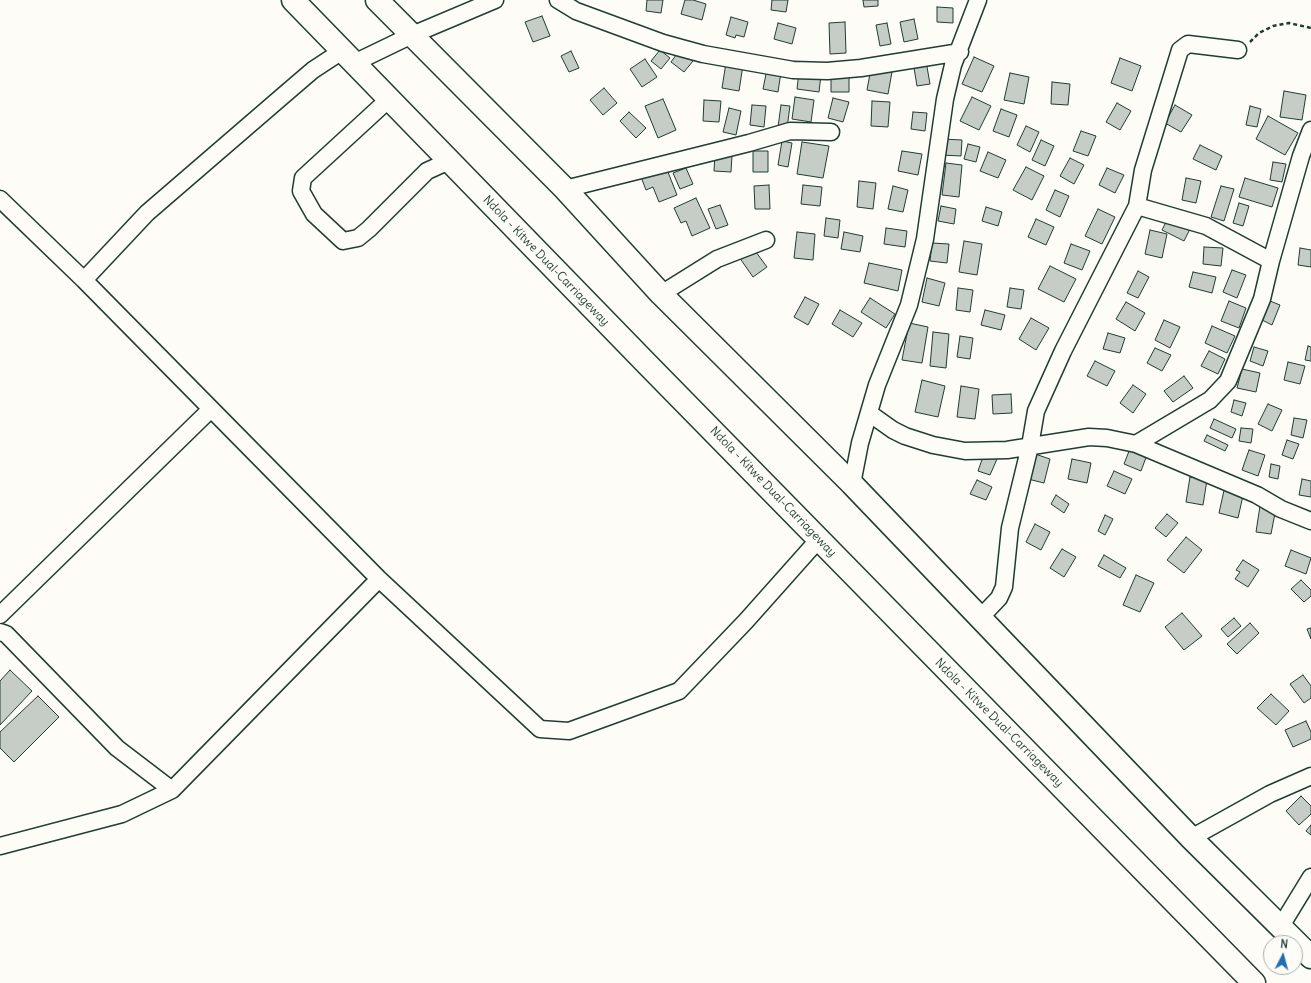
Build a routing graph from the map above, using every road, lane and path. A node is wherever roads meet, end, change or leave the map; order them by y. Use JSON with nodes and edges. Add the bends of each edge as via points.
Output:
{"nodes":[{"id":1,"x":293,"y":0,"type":"edge"},
{"id":2,"x":377,"y":0,"type":"edge"},
{"id":3,"x":495,"y":0,"type":"edge"},
{"id":4,"x":558,"y":0,"type":"edge"},
{"id":5,"x":978,"y":0,"type":"edge"},
{"id":6,"x":1311,"y":28,"type":"edge"},
{"id":7,"x":412,"y":35,"type":"junction"},
{"id":8,"x":1238,"y":50,"type":"joint"},
{"id":9,"x":960,"y":52,"type":"junction"},
{"id":10,"x":348,"y":57,"type":"junction"},
{"id":11,"x":389,"y":99,"type":"junction"},
{"id":12,"x":1311,"y":130,"type":"edge"},
{"id":13,"x":831,"y":132,"type":"dead end"},
{"id":14,"x":449,"y":161,"type":"junction"},
{"id":15,"x":565,"y":189,"type":"junction"},
{"id":16,"x":0,"y":199,"type":"edge"},
{"id":17,"x":1137,"y":206,"type":"junction"},
{"id":18,"x":766,"y":240,"type":"dead end"},
{"id":19,"x":1271,"y":261,"type":"junction"},
{"id":20,"x":84,"y":280,"type":"junction"},
{"id":21,"x":661,"y":294,"type":"junction"},
{"id":22,"x":211,"y":409,"type":"junction"},
{"id":23,"x":869,"y":413,"type":"junction"},
{"id":24,"x":1136,"y":444,"type":"junction"},
{"id":25,"x":1030,"y":446,"type":"junction"},
{"id":26,"x":852,"y":484,"type":"junction"},
{"id":27,"x":1311,"y":521,"type":"edge"},
{"id":28,"x":819,"y":539,"type":"junction"},
{"id":29,"x":378,"y":579,"type":"junction"},
{"id":30,"x":0,"y":615,"type":"edge"},
{"id":31,"x":980,"y":618,"type":"junction"},
{"id":32,"x":0,"y":632,"type":"edge"},
{"id":33,"x":1311,"y":776,"type":"edge"},
{"id":34,"x":172,"y":790,"type":"junction"},
{"id":35,"x":1191,"y":838,"type":"junction"},
{"id":36,"x":0,"y":846,"type":"edge"},
{"id":37,"x":1311,"y":877,"type":"edge"},
{"id":38,"x":1281,"y":926,"type":"junction"},
{"id":39,"x":1311,"y":956,"type":"edge"},
{"id":40,"x":1254,"y":983,"type":"edge"}],
"edges":[{"from":1,"to":10,"type":"highway","name":"Ndola - Kitwe Dual-Carriageway"},
{"from":2,"to":7,"type":"highway"},
{"from":3,"to":7,"type":"street"},
{"from":4,"to":9,"type":"street","via":[[576,11],[663,43],[709,55],[793,70],[861,68]]},
{"from":5,"to":9,"type":"street"},
{"from":6,"to":8,"type":"path","via":[[1289,23],[1273,26],[1259,33]]},
{"from":7,"to":10,"type":"street"},
{"from":7,"to":15,"type":"highway"},
{"from":8,"to":17,"type":"street","via":[[1188,44],[1180,50],[1145,163]]},
{"from":9,"to":23,"type":"street","via":[[953,66],[945,98],[925,239],[909,305],[877,385]]},
{"from":10,"to":11,"type":"highway","name":"Ndola - Kitwe Dual-Carriageway"},
{"from":10,"to":20,"type":"street","via":[[314,70],[285,94],[147,213]]},
{"from":11,"to":14,"type":"highway","name":"Ndola - Kitwe Dual-Carriageway"},
{"from":11,"to":14,"type":"street","via":[[303,178],[301,191],[314,214],[342,241],[358,238],[427,171]]},
{"from":12,"to":19,"type":"street"},
{"from":13,"to":15,"type":"street","via":[[790,131]]},
{"from":14,"to":28,"type":"highway","name":"Ndola - Kitwe Dual-Carriageway"},
{"from":15,"to":21,"type":"highway"},
{"from":16,"to":20,"type":"street"},
{"from":17,"to":19,"type":"street","via":[[1206,226]]},
{"from":17,"to":25,"type":"street","via":[[1036,411]]},
{"from":18,"to":21,"type":"street","via":[[717,259]]},
{"from":19,"to":24,"type":"street","via":[[1262,299],[1228,381],[1210,400]]},
{"from":20,"to":22,"type":"street"},
{"from":21,"to":26,"type":"highway"},
{"from":22,"to":29,"type":"street"},
{"from":22,"to":30,"type":"street"},
{"from":23,"to":25,"type":"street","via":[[899,433],[933,446],[965,451],[1007,450]]},
{"from":23,"to":26,"type":"street"},
{"from":24,"to":25,"type":"street","via":[[1089,437]]},
{"from":24,"to":27,"type":"street","via":[[1257,495]]},
{"from":25,"to":31,"type":"street","via":[[1010,528],[1004,587],[999,598]]},
{"from":26,"to":31,"type":"highway"},
{"from":28,"to":29,"type":"street","via":[[746,622],[679,691],[569,731],[540,729]]},
{"from":28,"to":40,"type":"highway","name":"Ndola - Kitwe Dual-Carriageway"},
{"from":29,"to":34,"type":"street"},
{"from":31,"to":35,"type":"highway"},
{"from":32,"to":34,"type":"street","via":[[6,634],[118,748]]},
{"from":33,"to":35,"type":"street","via":[[1270,794]]},
{"from":34,"to":36,"type":"street","via":[[122,814]]},
{"from":35,"to":38,"type":"highway"},
{"from":37,"to":38,"type":"street"},
{"from":38,"to":39,"type":"highway"}]}
